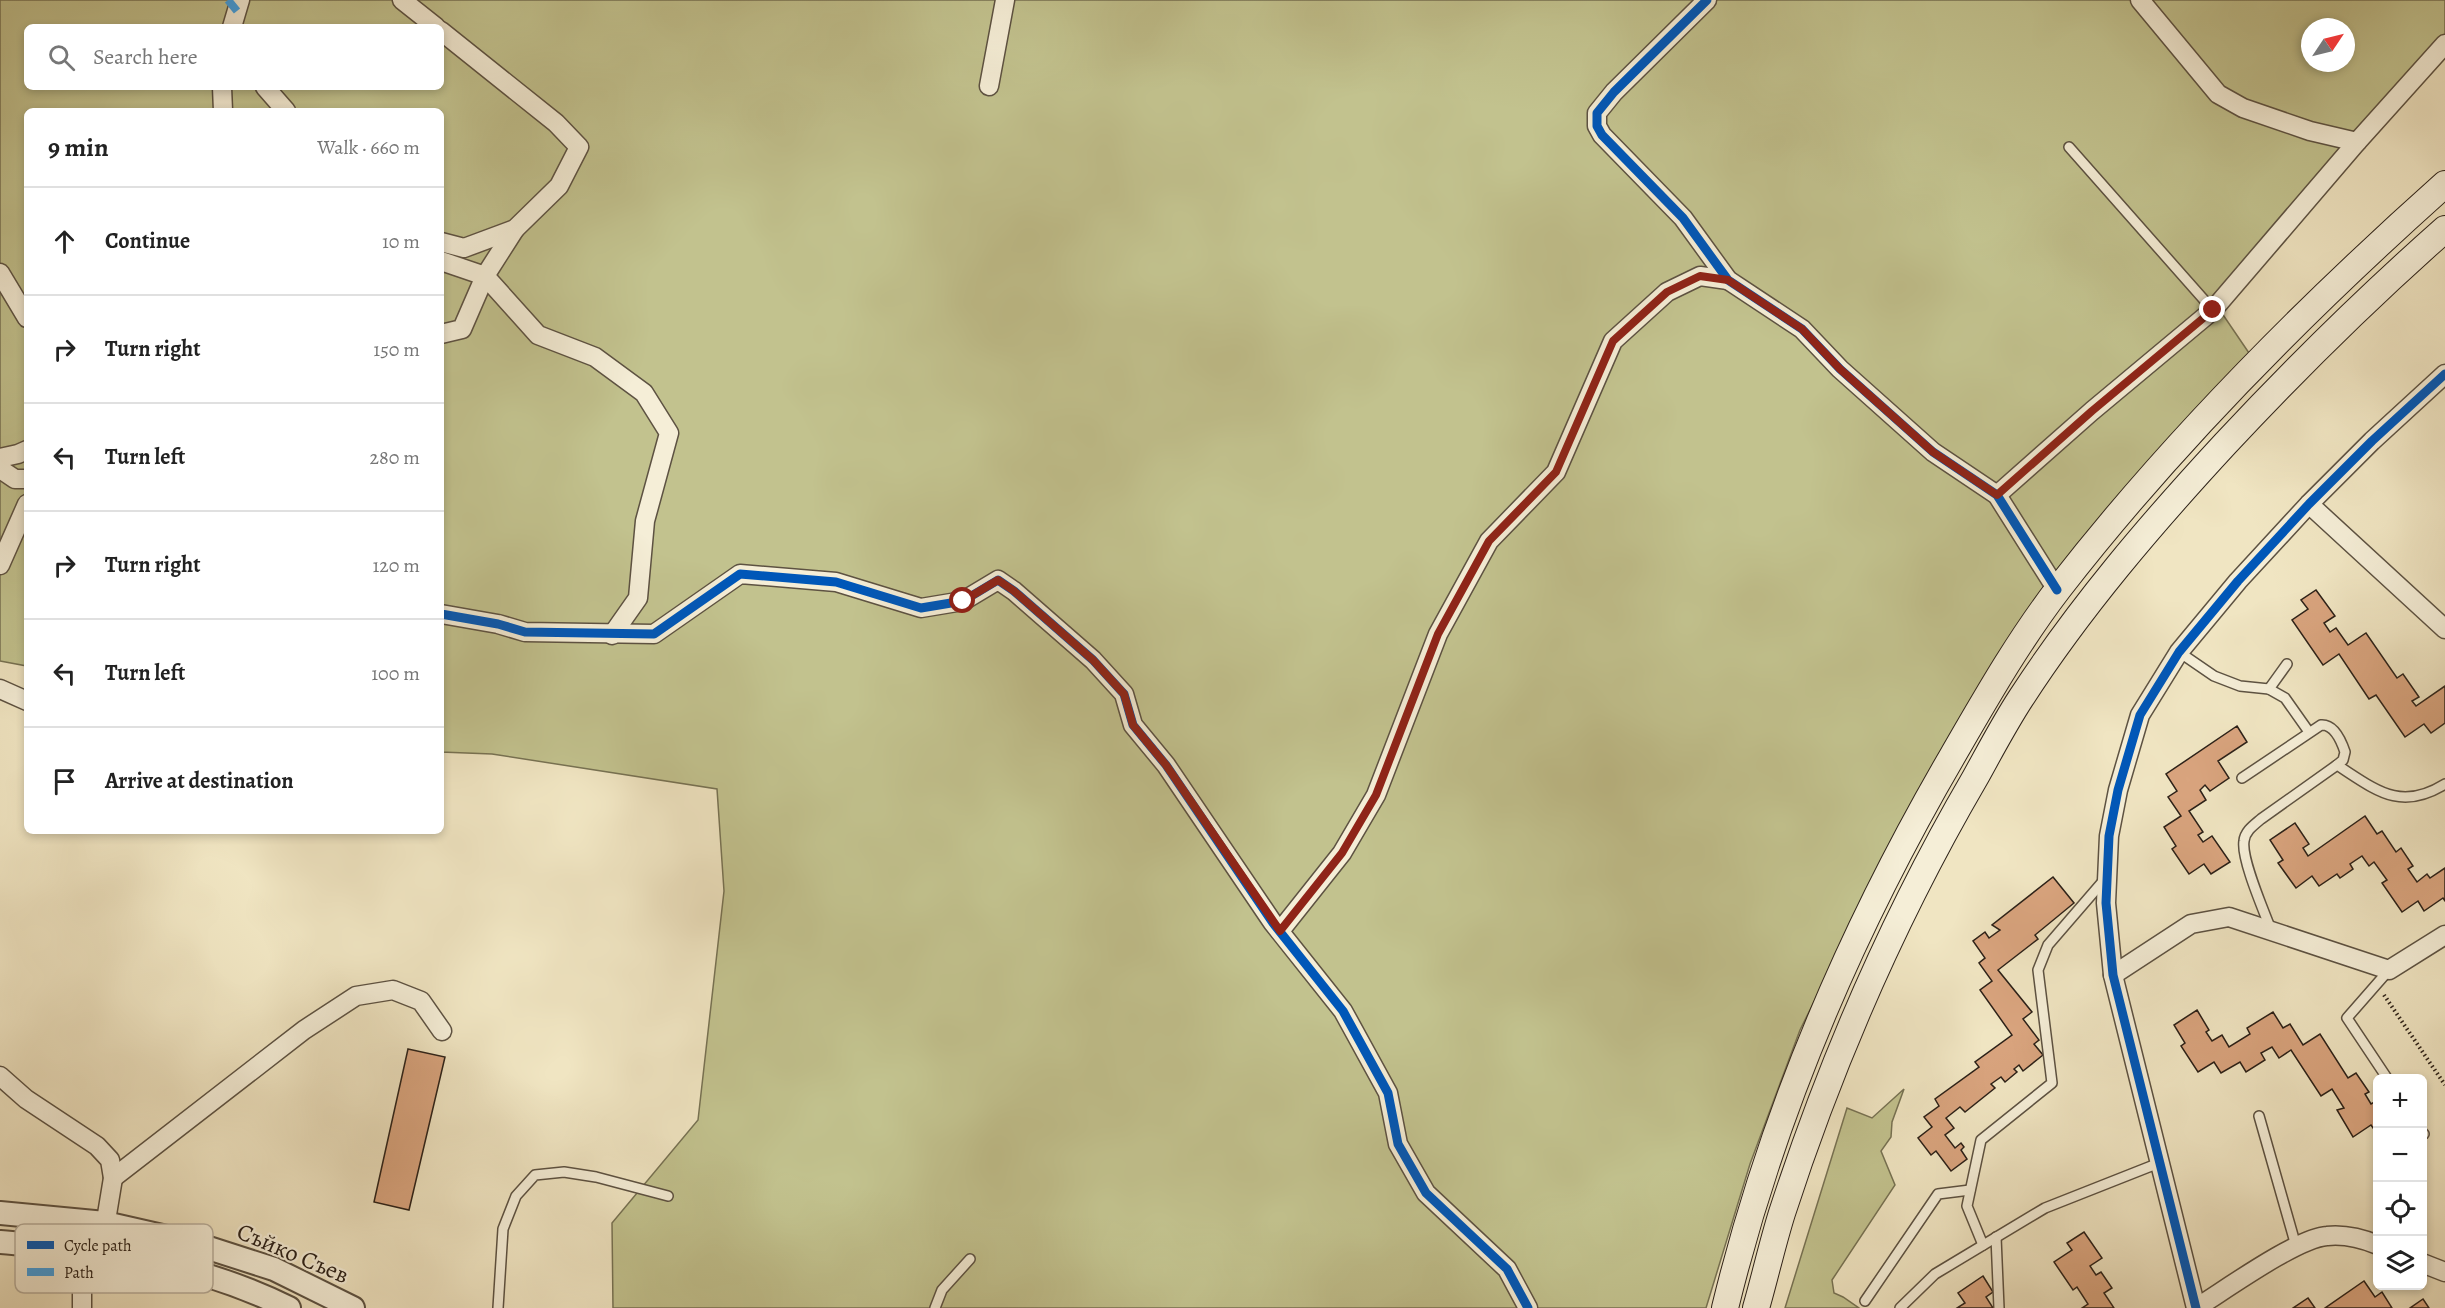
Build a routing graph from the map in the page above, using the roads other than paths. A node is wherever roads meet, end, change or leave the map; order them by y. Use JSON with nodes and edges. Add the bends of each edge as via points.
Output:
{"nodes":[{"id":1,"x":240,"y":0,"type":"edge"},
{"id":2,"x":402,"y":0,"type":"edge"},
{"id":3,"x":1005,"y":0,"type":"edge"},
{"id":4,"x":1707,"y":0,"type":"edge"},
{"id":5,"x":2140,"y":0,"type":"edge"},
{"id":6,"x":233,"y":24,"type":"edge"},
{"id":7,"x":432,"y":24,"type":"edge"},
{"id":8,"x":444,"y":33,"type":"edge"},
{"id":9,"x":2445,"y":44,"type":"edge"},
{"id":10,"x":989,"y":86,"type":"dead end"},
{"id":11,"x":222,"y":90,"type":"edge"},
{"id":12,"x":268,"y":90,"type":"edge"},
{"id":13,"x":223,"y":108,"type":"edge"},
{"id":14,"x":283,"y":108,"type":"edge"},
{"id":15,"x":2357,"y":142,"type":"junction"},
{"id":16,"x":2070,"y":147,"type":"dead end"},
{"id":17,"x":2445,"y":184,"type":"edge"},
{"id":18,"x":2445,"y":229,"type":"edge"},
{"id":19,"x":515,"y":230,"type":"junction"},
{"id":20,"x":444,"y":243,"type":"edge"},
{"id":21,"x":444,"y":262,"type":"edge"},
{"id":22,"x":0,"y":273,"type":"edge"},
{"id":23,"x":485,"y":276,"type":"junction"},
{"id":24,"x":1728,"y":280,"type":"junction"},
{"id":25,"x":2213,"y":310,"type":"junction"},
{"id":26,"x":24,"y":313,"type":"edge"},
{"id":27,"x":444,"y":333,"type":"edge"},
{"id":28,"x":2445,"y":374,"type":"edge"},
{"id":29,"x":24,"y":451,"type":"edge"},
{"id":30,"x":0,"y":458,"type":"edge"},
{"id":31,"x":0,"y":469,"type":"edge"},
{"id":32,"x":24,"y":479,"type":"edge"},
{"id":33,"x":1997,"y":495,"type":"junction"},
{"id":34,"x":2309,"y":504,"type":"junction"},
{"id":35,"x":24,"y":511,"type":"edge"},
{"id":36,"x":0,"y":565,"type":"edge"},
{"id":37,"x":2057,"y":590,"type":"junction"},
{"id":38,"x":444,"y":615,"type":"edge"},
{"id":39,"x":2445,"y":629,"type":"edge"},
{"id":40,"x":612,"y":635,"type":"junction"},
{"id":41,"x":2179,"y":652,"type":"junction"},
{"id":42,"x":2287,"y":664,"type":"dead end"},
{"id":43,"x":0,"y":689,"type":"edge"},
{"id":44,"x":2269,"y":689,"type":"junction"},
{"id":45,"x":24,"y":700,"type":"edge"},
{"id":46,"x":2309,"y":732,"type":"junction"},
{"id":47,"x":2337,"y":765,"type":"junction"},
{"id":48,"x":2242,"y":778,"type":"dead end"},
{"id":49,"x":2445,"y":784,"type":"edge"},
{"id":50,"x":2107,"y":877,"type":"junction"},
{"id":51,"x":2271,"y":930,"type":"junction"},
{"id":52,"x":1280,"y":931,"type":"junction"},
{"id":53,"x":2445,"y":935,"type":"edge"},
{"id":54,"x":2389,"y":970,"type":"junction"},
{"id":55,"x":2113,"y":975,"type":"junction"},
{"id":56,"x":442,"y":1031,"type":"dead end"},
{"id":57,"x":2384,"y":1074,"type":"edge"},
{"id":58,"x":0,"y":1076,"type":"edge"},
{"id":59,"x":2259,"y":1116,"type":"dead end"},
{"id":60,"x":2159,"y":1163,"type":"junction"},
{"id":61,"x":113,"y":1178,"type":"junction"},
{"id":62,"x":1970,"y":1190,"type":"junction"},
{"id":63,"x":668,"y":1196,"type":"dead end"},
{"id":64,"x":0,"y":1213,"type":"edge"},
{"id":65,"x":105,"y":1223,"type":"junction"},
{"id":66,"x":110,"y":1224,"type":"edge"},
{"id":67,"x":1996,"y":1238,"type":"junction"},
{"id":68,"x":0,"y":1242,"type":"edge"},
{"id":69,"x":15,"y":1243,"type":"edge"},
{"id":70,"x":2373,"y":1243,"type":"edge"},
{"id":71,"x":1983,"y":1245,"type":"junction"},
{"id":72,"x":2296,"y":1246,"type":"junction"},
{"id":73,"x":213,"y":1249,"type":"edge"},
{"id":74,"x":970,"y":1259,"type":"dead end"},
{"id":75,"x":2427,"y":1265,"type":"edge"},
{"id":76,"x":2445,"y":1272,"type":"edge"},
{"id":77,"x":213,"y":1279,"type":"edge"},
{"id":78,"x":1865,"y":1301,"type":"dead end"},
{"id":79,"x":290,"y":1308,"type":"edge"},
{"id":80,"x":353,"y":1308,"type":"edge"},
{"id":81,"x":498,"y":1308,"type":"edge"},
{"id":82,"x":934,"y":1308,"type":"edge"},
{"id":83,"x":1528,"y":1308,"type":"edge"},
{"id":84,"x":1725,"y":1308,"type":"edge"},
{"id":85,"x":1756,"y":1308,"type":"edge"},
{"id":86,"x":1900,"y":1308,"type":"edge"},
{"id":87,"x":1999,"y":1308,"type":"edge"},
{"id":88,"x":2196,"y":1308,"type":"edge"}],
"edges":[{"from":1,"to":6,"type":"street"},
{"from":2,"to":7,"type":"street"},
{"from":3,"to":10,"type":"street"},
{"from":4,"to":24,"type":"street","via":[[1614,92],[1597,113],[1597,126],[1683,218]]},
{"from":5,"to":15,"type":"street","via":[[2218,94],[2243,108]]},
{"from":8,"to":19,"type":"street","via":[[556,123],[579,147],[559,186]]},
{"from":9,"to":15,"type":"street"},
{"from":11,"to":13,"type":"street"},
{"from":12,"to":14,"type":"street"},
{"from":15,"to":25,"type":"street"},
{"from":16,"to":25,"type":"lane"},
{"from":17,"to":37,"type":"main road","via":[[2356,263],[2238,381]]},
{"from":18,"to":85,"type":"main road","via":[[2371,295],[2168,505],[2082,610],[2020,699],[1936,845],[1872,977],[1821,1103]]},
{"from":19,"to":20,"type":"street","via":[[464,248]]},
{"from":19,"to":23,"type":"street"},
{"from":21,"to":23,"type":"street"},
{"from":22,"to":26,"type":"street"},
{"from":23,"to":27,"type":"street","via":[[462,329]]},
{"from":23,"to":40,"type":"street","via":[[538,335],[595,357],[644,393],[669,433],[645,521],[638,598]]},
{"from":24,"to":33,"type":"street","via":[[1802,329],[1840,369],[1933,452]]},
{"from":24,"to":52,"type":"street","via":[[1700,276],[1667,292],[1613,341],[1556,472],[1489,541],[1438,634],[1376,795],[1342,853]]},
{"from":25,"to":33,"type":"street"},
{"from":28,"to":34,"type":"street"},
{"from":29,"to":30,"type":"street"},
{"from":31,"to":32,"type":"street"},
{"from":33,"to":37,"type":"street"},
{"from":34,"to":39,"type":"street"},
{"from":34,"to":41,"type":"street"},
{"from":35,"to":36,"type":"street"},
{"from":37,"to":84,"type":"main road","via":[[1995,684],[1913,824],[1846,958],[1791,1089],[1755,1196]]},
{"from":38,"to":40,"type":"street","via":[[525,632]]},
{"from":40,"to":52,"type":"street","via":[[654,634],[740,574],[836,582],[921,608],[963,601],[998,580],[1093,660],[1124,694],[1133,725],[1166,765]]},
{"from":41,"to":44,"type":"lane","via":[[2214,676],[2240,686]]},
{"from":41,"to":50,"type":"street","via":[[2140,714],[2118,790],[2109,836]]},
{"from":42,"to":44,"type":"lane"},
{"from":43,"to":45,"type":"street"},
{"from":44,"to":46,"type":"lane","via":[[2285,698]]},
{"from":46,"to":47,"type":"lane","via":[[2321,725],[2332,728],[2345,752]]},
{"from":46,"to":48,"type":"lane"},
{"from":47,"to":49,"type":"lane","via":[[2393,797],[2429,794]]},
{"from":47,"to":51,"type":"lane","via":[[2260,819],[2244,840],[2245,856]]},
{"from":50,"to":55,"type":"street"},
{"from":50,"to":62,"type":"lane","via":[[2048,945],[2038,970],[2052,1083],[1981,1140]]},
{"from":51,"to":54,"type":"street"},
{"from":51,"to":55,"type":"street","via":[[2229,916],[2191,924]]},
{"from":52,"to":83,"type":"street","via":[[1343,1011],[1388,1093],[1398,1144],[1426,1193],[1507,1269]]},
{"from":53,"to":54,"type":"street"},
{"from":54,"to":57,"type":"lane","via":[[2347,1018]]},
{"from":55,"to":60,"type":"street"},
{"from":56,"to":61,"type":"street","via":[[421,1001],[393,990],[356,996],[304,1030]]},
{"from":58,"to":61,"type":"street","via":[[26,1099],[97,1146],[110,1160]]},
{"from":59,"to":72,"type":"lane"},
{"from":60,"to":67,"type":"lane","via":[[2044,1208]]},
{"from":60,"to":88,"type":"street"},
{"from":61,"to":65,"type":"street"},
{"from":62,"to":71,"type":"lane","via":[[1967,1206]]},
{"from":62,"to":78,"type":"lane","via":[[1938,1194]]},
{"from":63,"to":81,"type":"lane","via":[[596,1177],[564,1172],[535,1175],[516,1196],[503,1229]]},
{"from":64,"to":65,"type":"street","name":"Съйко Съев"},
{"from":65,"to":66,"type":"street","name":"Съйко Съев"},
{"from":67,"to":71,"type":"lane"},
{"from":67,"to":87,"type":"lane"},
{"from":68,"to":69,"type":"street"},
{"from":70,"to":72,"type":"street","via":[[2359,1237],[2326,1236]]},
{"from":71,"to":86,"type":"lane","via":[[1935,1274]]},
{"from":72,"to":88,"type":"street"},
{"from":73,"to":80,"type":"street","name":"Съйко Съев","via":[[274,1269]]},
{"from":74,"to":82,"type":"lane","via":[[942,1290]]},
{"from":75,"to":76,"type":"street"},
{"from":77,"to":79,"type":"street"}]}
